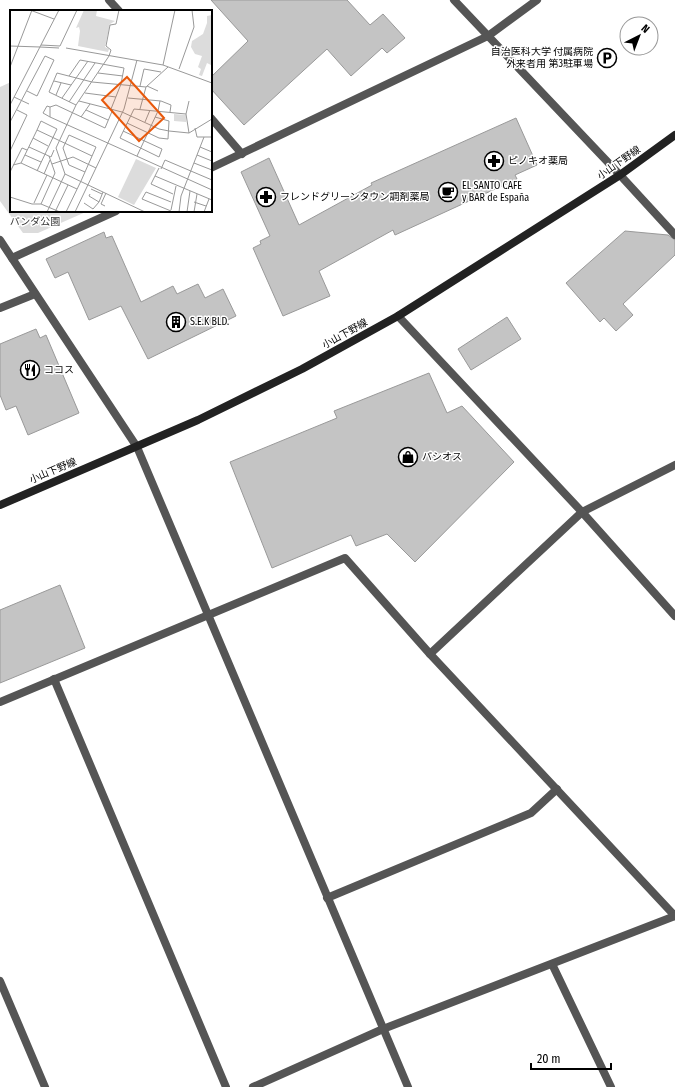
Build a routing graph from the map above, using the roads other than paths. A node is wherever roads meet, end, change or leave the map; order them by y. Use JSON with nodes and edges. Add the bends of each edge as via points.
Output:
{"nodes":[{"id":1,"x":109,"y":0,"type":"edge"},
{"id":2,"x":454,"y":0,"type":"edge"},
{"id":3,"x":537,"y":0,"type":"edge"},
{"id":4,"x":118,"y":10,"type":"edge"},
{"id":5,"x":488,"y":36,"type":"junction"},
{"id":6,"x":212,"y":119,"type":"edge"},
{"id":7,"x":675,"y":135,"type":"edge"},
{"id":8,"x":242,"y":154,"type":"junction"},
{"id":9,"x":212,"y":168,"type":"edge"},
{"id":10,"x":620,"y":175,"type":"junction"},
{"id":11,"x":114,"y":212,"type":"edge"},
{"id":12,"x":675,"y":235,"type":"edge"},
{"id":13,"x":0,"y":240,"type":"edge"},
{"id":14,"x":12,"y":258,"type":"junction"},
{"id":15,"x":36,"y":294,"type":"junction"},
{"id":16,"x":0,"y":308,"type":"edge"},
{"id":17,"x":398,"y":316,"type":"junction"},
{"id":18,"x":137,"y":447,"type":"junction"},
{"id":19,"x":675,"y":465,"type":"edge"},
{"id":20,"x":0,"y":505,"type":"edge"},
{"id":21,"x":582,"y":512,"type":"junction"},
{"id":22,"x":208,"y":615,"type":"junction"},
{"id":23,"x":675,"y":616,"type":"edge"},
{"id":24,"x":430,"y":654,"type":"junction"},
{"id":25,"x":54,"y":679,"type":"junction"},
{"id":26,"x":0,"y":702,"type":"edge"},
{"id":27,"x":557,"y":789,"type":"junction"},
{"id":28,"x":327,"y":898,"type":"junction"},
{"id":29,"x":675,"y":916,"type":"edge"},
{"id":30,"x":552,"y":964,"type":"junction"},
{"id":31,"x":0,"y":981,"type":"edge"},
{"id":32,"x":383,"y":1029,"type":"junction"},
{"id":33,"x":45,"y":1087,"type":"edge"},
{"id":34,"x":226,"y":1087,"type":"edge"},
{"id":35,"x":253,"y":1087,"type":"edge"},
{"id":36,"x":408,"y":1087,"type":"edge"},
{"id":37,"x":611,"y":1087,"type":"edge"}],
"edges":[{"from":1,"to":4,"type":"street"},
{"from":2,"to":5,"type":"street"},
{"from":3,"to":5,"type":"street"},
{"from":5,"to":8,"type":"street"},
{"from":5,"to":10,"type":"street"},
{"from":6,"to":8,"type":"street"},
{"from":7,"to":10,"type":"main road","name":"小山下野線"},
{"from":8,"to":9,"type":"street"},
{"from":10,"to":12,"type":"street"},
{"from":10,"to":17,"type":"main road","name":"小山下野線"},
{"from":11,"to":14,"type":"street"},
{"from":13,"to":14,"type":"street"},
{"from":14,"to":15,"type":"street"},
{"from":15,"to":16,"type":"street"},
{"from":15,"to":18,"type":"street"},
{"from":17,"to":18,"type":"main road","name":"小山下野線","via":[[302,369]]},
{"from":17,"to":21,"type":"street"},
{"from":18,"to":20,"type":"main road","name":"小山下野線"},
{"from":18,"to":22,"type":"street"},
{"from":19,"to":21,"type":"street"},
{"from":21,"to":23,"type":"street"},
{"from":21,"to":24,"type":"street"},
{"from":22,"to":24,"type":"street","via":[[345,558]]},
{"from":22,"to":25,"type":"street"},
{"from":22,"to":28,"type":"street"},
{"from":24,"to":27,"type":"street"},
{"from":25,"to":26,"type":"street"},
{"from":25,"to":34,"type":"street"},
{"from":27,"to":28,"type":"street","via":[[531,813]]},
{"from":27,"to":29,"type":"street"},
{"from":28,"to":32,"type":"street"},
{"from":29,"to":30,"type":"street"},
{"from":30,"to":32,"type":"street"},
{"from":30,"to":37,"type":"street"},
{"from":31,"to":33,"type":"street"},
{"from":32,"to":35,"type":"street"},
{"from":32,"to":36,"type":"street"}]}
